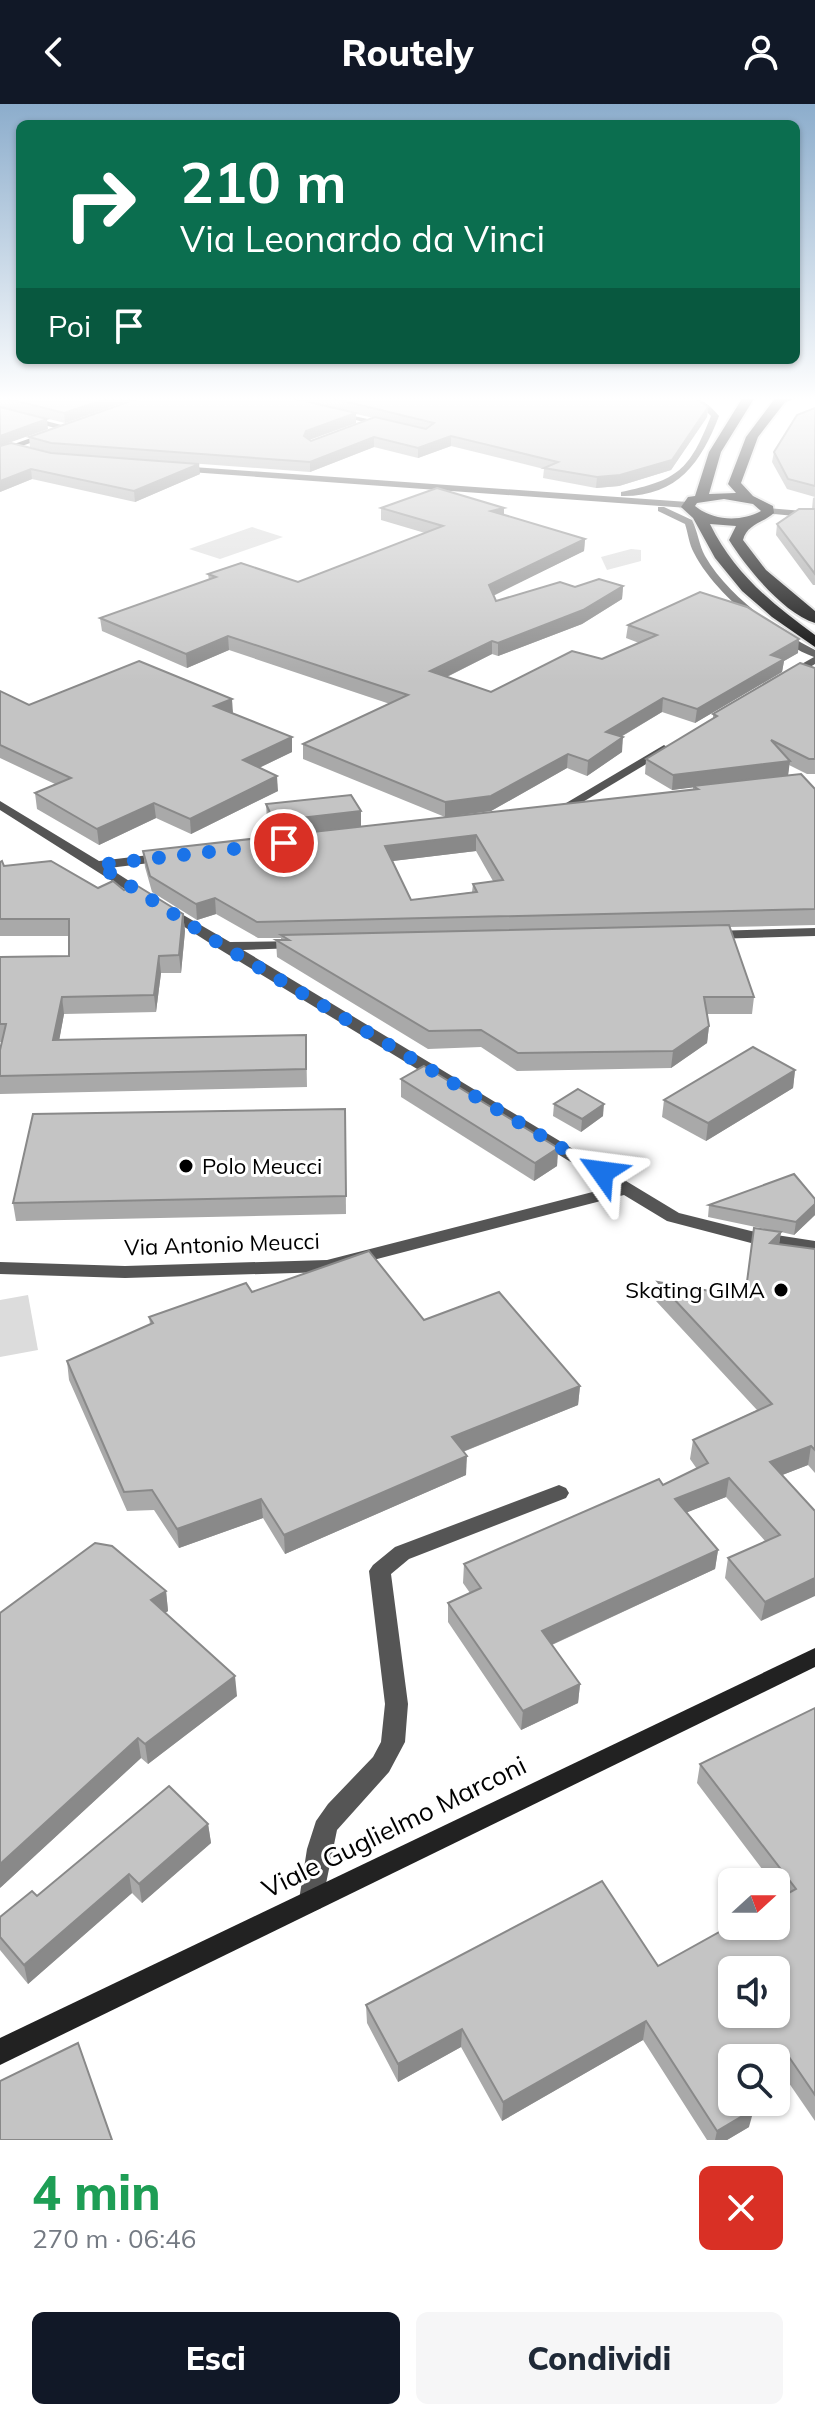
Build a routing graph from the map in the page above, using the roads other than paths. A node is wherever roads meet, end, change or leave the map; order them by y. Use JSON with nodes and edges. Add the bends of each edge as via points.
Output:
{"nodes":[{"id":1,"x":509,"y":492,"type":"edge"},
{"id":2,"x":640,"y":492,"type":"edge"},
{"id":3,"x":703,"y":492,"type":"edge"},
{"id":4,"x":742,"y":492,"type":"edge"},
{"id":5,"x":701,"y":497,"type":"junction"},
{"id":6,"x":595,"y":498,"type":"junction"},
{"id":7,"x":748,"y":498,"type":"junction"},
{"id":8,"x":641,"y":502,"type":"junction"},
{"id":9,"x":694,"y":511,"type":"junction"},
{"id":10,"x":767,"y":511,"type":"junction"},
{"id":11,"x":815,"y":515,"type":"edge"},
{"id":12,"x":751,"y":520,"type":"junction"},
{"id":13,"x":815,"y":618,"type":"edge"},
{"id":14,"x":815,"y":642,"type":"edge"},
{"id":15,"x":815,"y":654,"type":"edge"},
{"id":16,"x":815,"y":660,"type":"edge"},
{"id":17,"x":775,"y":684,"type":"edge"},
{"id":18,"x":682,"y":739,"type":"edge"},
{"id":19,"x":0,"y":805,"type":"edge"},
{"id":20,"x":594,"y":805,"type":"edge"},
{"id":21,"x":562,"y":809,"type":"junction"},
{"id":22,"x":547,"y":811,"type":"edge"},
{"id":23,"x":176,"y":856,"type":"edge"},
{"id":24,"x":98,"y":865,"type":"junction"},
{"id":25,"x":815,"y":932,"type":"edge"},
{"id":26,"x":690,"y":935,"type":"edge"},
{"id":27,"x":316,"y":944,"type":"edge"},
{"id":28,"x":223,"y":946,"type":"junction"},
{"id":29,"x":629,"y":1188,"type":"junction"},
{"id":30,"x":815,"y":1247,"type":"edge"},
{"id":31,"x":0,"y":1268,"type":"edge"},
{"id":32,"x":559,"y":1493,"type":"dead end"},
{"id":33,"x":815,"y":1657,"type":"edge"},
{"id":34,"x":312,"y":1900,"type":"junction"},
{"id":35,"x":0,"y":2052,"type":"edge"}],
"edges":[{"from":1,"to":6,"type":"street"},
{"from":2,"to":6,"type":"street"},
{"from":3,"to":5,"type":"highway"},
{"from":4,"to":7,"type":"highway"},
{"from":5,"to":7,"type":"highway"},
{"from":5,"to":9,"type":"highway"},
{"from":6,"to":8,"type":"street"},
{"from":7,"to":10,"type":"highway"},
{"from":8,"to":9,"type":"street"},
{"from":8,"to":15,"type":"street","via":[[689,522],[699,553],[726,587]]},
{"from":9,"to":12,"type":"highway","via":[[724,521]]},
{"from":9,"to":14,"type":"highway","via":[[715,553],[741,584]]},
{"from":10,"to":11,"type":"street"},
{"from":10,"to":12,"type":"highway"},
{"from":12,"to":13,"type":"highway","via":[[736,540],[746,558],[765,580]]},
{"from":16,"to":17,"type":"street"},
{"from":18,"to":21,"type":"street"},
{"from":19,"to":24,"type":"street"},
{"from":20,"to":21,"type":"street"},
{"from":21,"to":22,"type":"street"},
{"from":23,"to":24,"type":"street"},
{"from":24,"to":28,"type":"street"},
{"from":25,"to":26,"type":"street"},
{"from":27,"to":28,"type":"street"},
{"from":28,"to":29,"type":"street"},
{"from":29,"to":30,"type":"street","via":[[673,1217]]},
{"from":29,"to":31,"type":"street","name":"Via Antonio Meucci","via":[[327,1266],[125,1272]]},
{"from":32,"to":34,"type":"street","via":[[402,1553],[380,1571],[396,1689],[394,1740],[379,1770],[326,1825]]},
{"from":33,"to":34,"type":"street","name":"Viale Guglielmo Marconi"},
{"from":34,"to":35,"type":"street","name":"Viale Guglielmo Marconi"}]}
